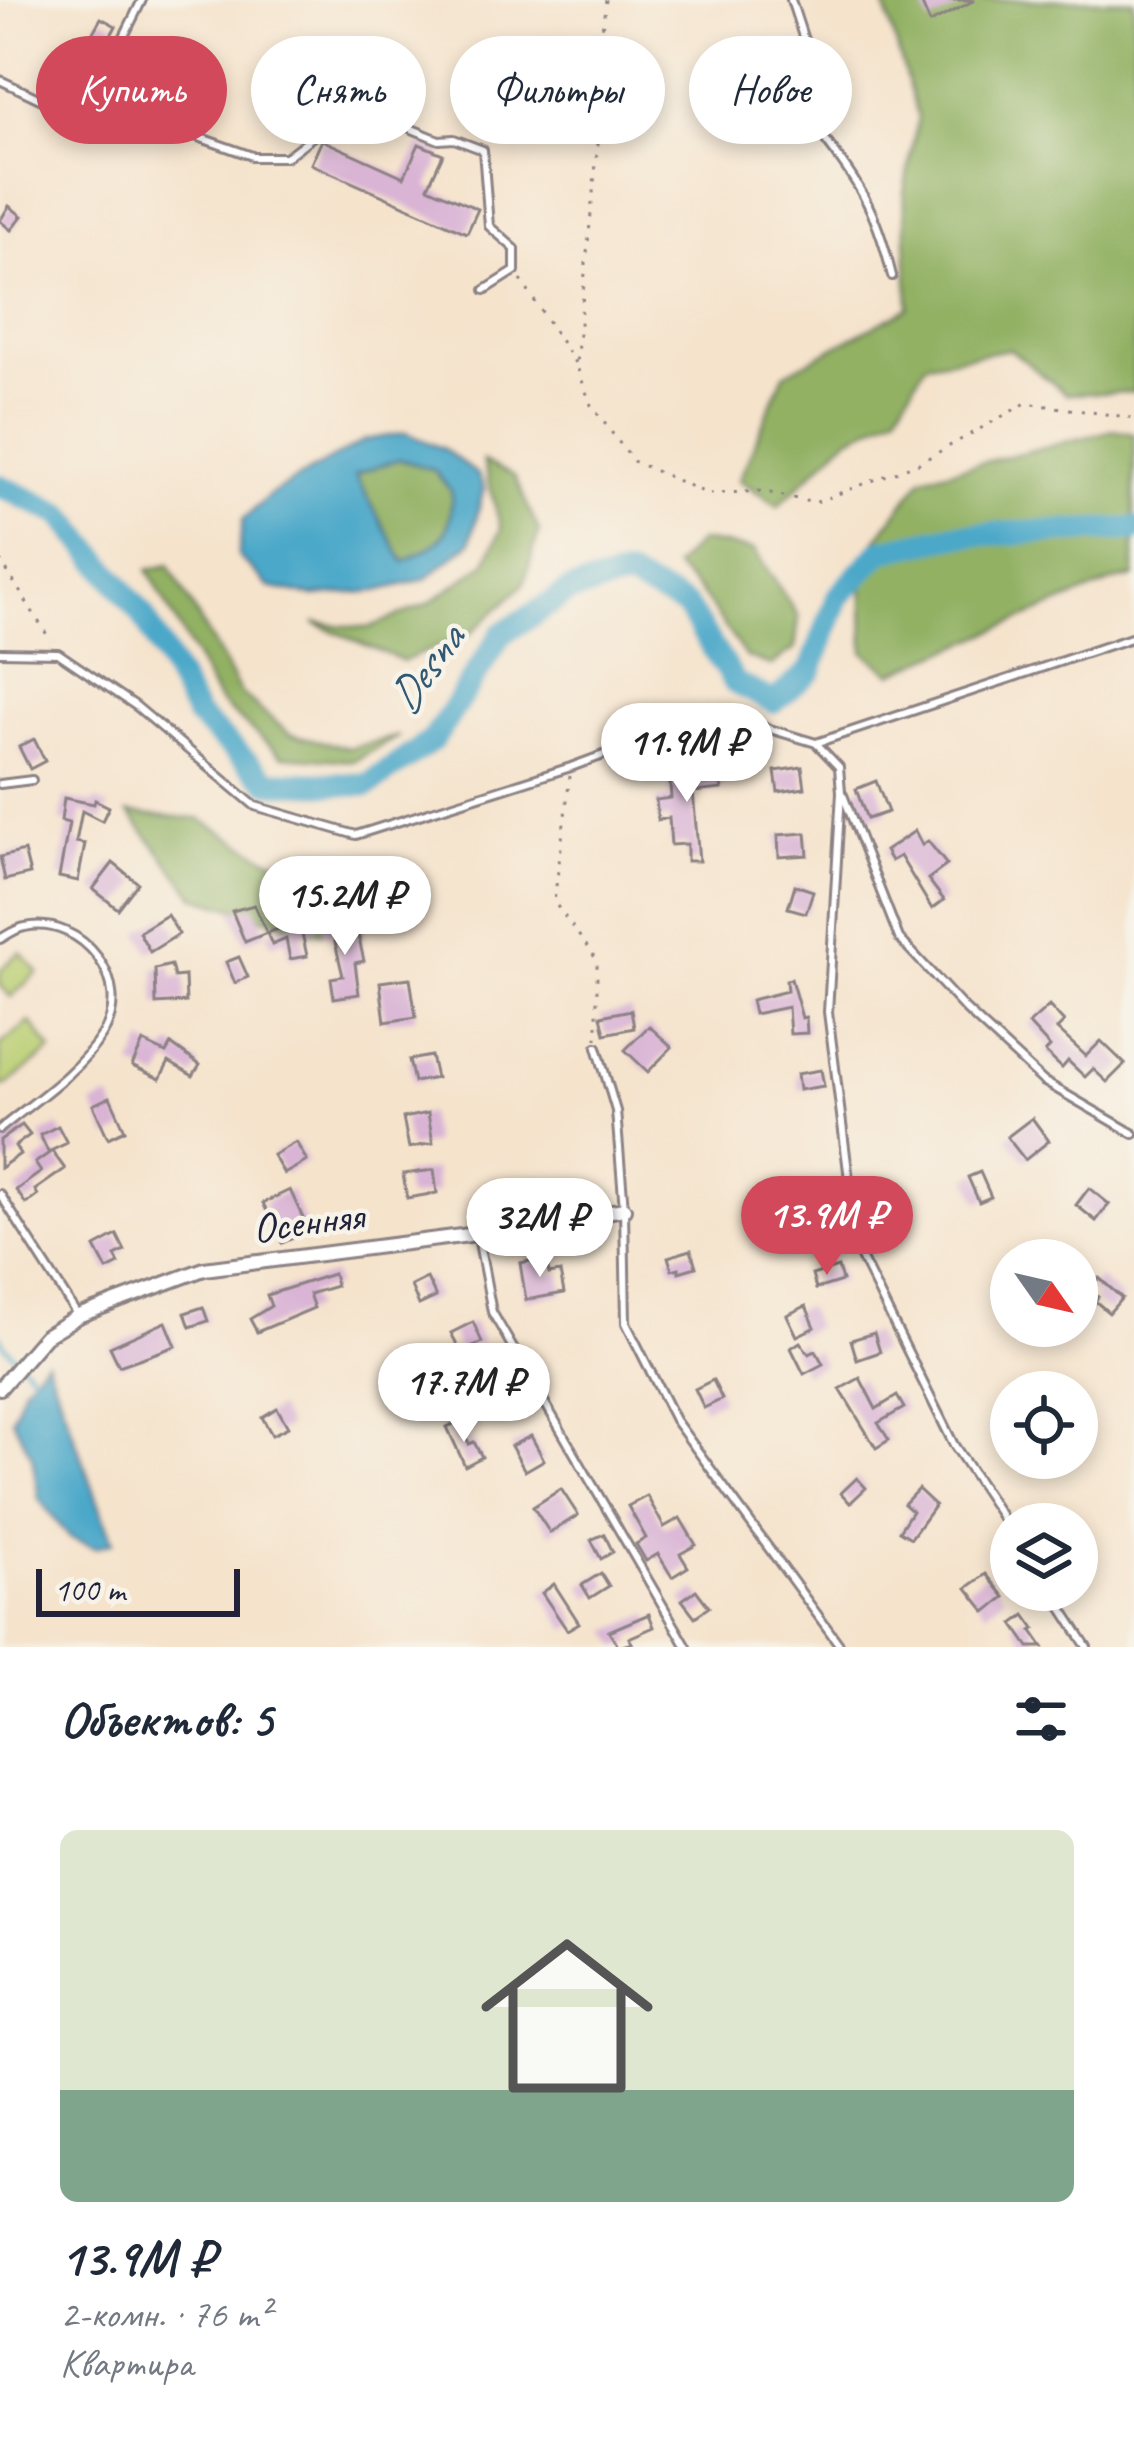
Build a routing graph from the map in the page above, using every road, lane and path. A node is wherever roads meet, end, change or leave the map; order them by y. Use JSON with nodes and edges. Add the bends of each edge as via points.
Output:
{"nodes":[{"id":1,"x":142,"y":0,"type":"edge"},
{"id":2,"x":606,"y":0,"type":"edge"},
{"id":3,"x":791,"y":0,"type":"edge"},
{"id":4,"x":124,"y":36,"type":"edge"},
{"id":5,"x":0,"y":80,"type":"edge"},
{"id":6,"x":36,"y":97,"type":"edge"},
{"id":7,"x":217,"y":144,"type":"edge"},
{"id":8,"x":515,"y":271,"type":"junction"},
{"id":9,"x":892,"y":276,"type":"dead end"},
{"id":10,"x":485,"y":290,"type":"dead end"},
{"id":11,"x":576,"y":364,"type":"junction"},
{"id":12,"x":1134,"y":418,"type":"edge"},
{"id":13,"x":0,"y":560,"type":"edge"},
{"id":14,"x":1134,"y":637,"type":"edge"},
{"id":15,"x":0,"y":652,"type":"edge"},
{"id":16,"x":58,"y":652,"type":"junction"},
{"id":17,"x":816,"y":743,"type":"junction"},
{"id":18,"x":571,"y":767,"type":"junction"},
{"id":19,"x":32,"y":780,"type":"dead end"},
{"id":20,"x":0,"y":784,"type":"edge"},
{"id":21,"x":842,"y":792,"type":"junction"},
{"id":22,"x":0,"y":939,"type":"edge"},
{"id":23,"x":597,"y":1047,"type":"joint"},
{"id":24,"x":0,"y":1129,"type":"edge"},
{"id":25,"x":1134,"y":1134,"type":"edge"},
{"id":26,"x":0,"y":1194,"type":"edge"},
{"id":27,"x":624,"y":1209,"type":"junction"},
{"id":28,"x":477,"y":1234,"type":"junction"},
{"id":29,"x":78,"y":1316,"type":"junction"},
{"id":30,"x":0,"y":1388,"type":"edge"},
{"id":31,"x":992,"y":1503,"type":"edge"},
{"id":32,"x":1064,"y":1611,"type":"edge"},
{"id":33,"x":687,"y":1647,"type":"edge"},
{"id":34,"x":841,"y":1647,"type":"edge"},
{"id":35,"x":1088,"y":1647,"type":"edge"}],
"edges":[{"from":1,"to":4,"type":"lane"},
{"from":2,"to":11,"type":"path"},
{"from":3,"to":9,"type":"lane","via":[[825,104],[814,125],[880,224]]},
{"from":5,"to":6,"type":"lane"},
{"from":7,"to":8,"type":"lane","via":[[255,158],[286,157],[329,124],[395,122],[483,150],[489,226],[515,249]]},
{"from":8,"to":10,"type":"lane"},
{"from":8,"to":11,"type":"path"},
{"from":11,"to":12,"type":"path","via":[[591,405],[633,460],[708,494],[762,491],[814,503],[920,464],[1026,403]]},
{"from":13,"to":16,"type":"path"},
{"from":14,"to":17,"type":"lane"},
{"from":15,"to":16,"type":"lane"},
{"from":16,"to":18,"type":"lane","via":[[255,806],[356,835]]},
{"from":17,"to":18,"type":"lane","via":[[718,713]]},
{"from":17,"to":21,"type":"lane","via":[[839,767]]},
{"from":18,"to":23,"type":"path","via":[[554,902],[597,960]]},
{"from":19,"to":20,"type":"lane"},
{"from":21,"to":25,"type":"lane","via":[[899,938],[1043,1081]]},
{"from":21,"to":31,"type":"lane","via":[[828,1012],[858,1251],[954,1445]]},
{"from":22,"to":24,"type":"lane","via":[[25,927],[52,928],[86,944],[108,967],[115,1001],[105,1032],[82,1060]]},
{"from":23,"to":27,"type":"lane","via":[[616,1111]]},
{"from":26,"to":29,"type":"lane"},
{"from":27,"to":28,"type":"street","name":"Осенняя"},
{"from":27,"to":34,"type":"lane","via":[[626,1323],[675,1420]]},
{"from":28,"to":29,"type":"street","name":"Осенняя","via":[[203,1269]]},
{"from":28,"to":33,"type":"lane","via":[[492,1312]]},
{"from":29,"to":30,"type":"street","name":"Осенняя","via":[[45,1336]]},
{"from":32,"to":35,"type":"lane"}]}
